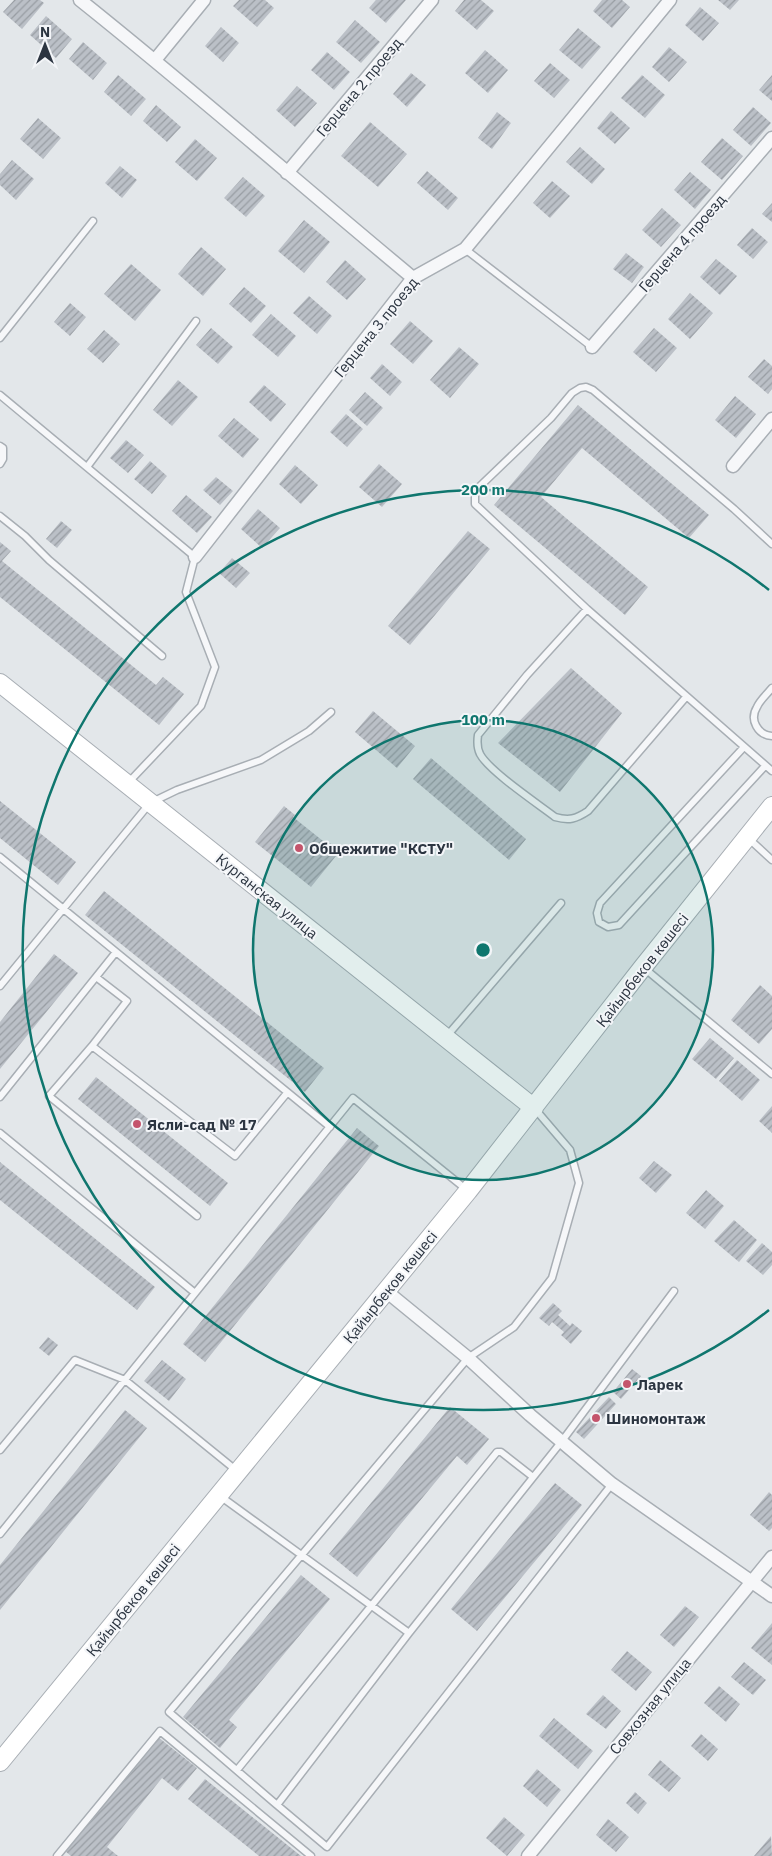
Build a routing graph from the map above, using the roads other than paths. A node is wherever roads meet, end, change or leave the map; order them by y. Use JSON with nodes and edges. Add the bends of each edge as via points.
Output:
{"nodes":[{"id":1,"x":80,"y":0,"type":"edge"},
{"id":2,"x":204,"y":0,"type":"edge"},
{"id":3,"x":432,"y":0,"type":"edge"},
{"id":4,"x":670,"y":0,"type":"edge"},
{"id":5,"x":155,"y":60,"type":"junction"},
{"id":6,"x":772,"y":138,"type":"edge"},
{"id":7,"x":287,"y":173,"type":"junction"},
{"id":8,"x":93,"y":221,"type":"dead end"},
{"id":9,"x":465,"y":249,"type":"junction"},
{"id":10,"x":413,"y":278,"type":"junction"},
{"id":11,"x":196,"y":321,"type":"dead end"},
{"id":12,"x":0,"y":338,"type":"edge"},
{"id":13,"x":592,"y":347,"type":"joint"},
{"id":14,"x":0,"y":395,"type":"edge"},
{"id":15,"x":772,"y":419,"type":"edge"},
{"id":16,"x":0,"y":446,"type":"edge"},
{"id":17,"x":0,"y":464,"type":"edge"},
{"id":18,"x":733,"y":466,"type":"dead end"},
{"id":19,"x":87,"y":467,"type":"junction"},
{"id":20,"x":0,"y":516,"type":"edge"},
{"id":21,"x":772,"y":544,"type":"edge"},
{"id":22,"x":195,"y":557,"type":"junction"},
{"id":23,"x":587,"y":609,"type":"junction"},
{"id":24,"x":162,"y":656,"type":"dead end"},
{"id":25,"x":0,"y":684,"type":"edge"},
{"id":26,"x":772,"y":688,"type":"edge"},
{"id":27,"x":686,"y":697,"type":"junction"},
{"id":28,"x":331,"y":712,"type":"dead end"},
{"id":29,"x":772,"y":736,"type":"edge"},
{"id":30,"x":744,"y":747,"type":"junction"},
{"id":31,"x":766,"y":766,"type":"junction"},
{"id":32,"x":772,"y":772,"type":"edge"},
{"id":33,"x":126,"y":784,"type":"junction"},
{"id":34,"x":150,"y":803,"type":"junction"},
{"id":35,"x":772,"y":806,"type":"edge"},
{"id":36,"x":747,"y":838,"type":"junction"},
{"id":37,"x":0,"y":857,"type":"edge"},
{"id":38,"x":772,"y":860,"type":"edge"},
{"id":39,"x":560,"y":903,"type":"dead end"},
{"id":40,"x":63,"y":909,"type":"junction"},
{"id":41,"x":116,"y":952,"type":"junction"},
{"id":42,"x":643,"y":967,"type":"junction"},
{"id":43,"x":96,"y":977,"type":"junction"},
{"id":44,"x":0,"y":986,"type":"edge"},
{"id":45,"x":445,"y":1038,"type":"junction"},
{"id":46,"x":92,"y":1046,"type":"junction"},
{"id":47,"x":772,"y":1074,"type":"edge"},
{"id":48,"x":287,"y":1093,"type":"junction"},
{"id":49,"x":0,"y":1097,"type":"edge"},
{"id":50,"x":534,"y":1108,"type":"junction"},
{"id":51,"x":330,"y":1127,"type":"junction"},
{"id":52,"x":0,"y":1133,"type":"edge"},
{"id":53,"x":468,"y":1191,"type":"junction"},
{"id":54,"x":197,"y":1216,"type":"dead end"},
{"id":55,"x":674,"y":1290,"type":"dead end"},
{"id":56,"x":386,"y":1291,"type":"junction"},
{"id":57,"x":196,"y":1293,"type":"junction"},
{"id":58,"x":468,"y":1358,"type":"junction"},
{"id":59,"x":125,"y":1380,"type":"junction"},
{"id":60,"x":562,"y":1441,"type":"junction"},
{"id":61,"x":0,"y":1450,"type":"edge"},
{"id":62,"x":238,"y":1472,"type":"junction"},
{"id":63,"x":533,"y":1477,"type":"junction"},
{"id":64,"x":612,"y":1484,"type":"junction"},
{"id":65,"x":219,"y":1495,"type":"junction"},
{"id":66,"x":0,"y":1534,"type":"edge"},
{"id":67,"x":772,"y":1557,"type":"edge"},
{"id":68,"x":751,"y":1582,"type":"junction"},
{"id":69,"x":772,"y":1596,"type":"edge"},
{"id":70,"x":409,"y":1633,"type":"junction"},
{"id":71,"x":2,"y":1754,"type":"edge"},
{"id":72,"x":237,"y":1770,"type":"junction"},
{"id":73,"x":277,"y":1805,"type":"junction"},
{"id":74,"x":57,"y":1856,"type":"edge"},
{"id":75,"x":311,"y":1856,"type":"edge"},
{"id":76,"x":528,"y":1856,"type":"edge"}],
"edges":[{"from":1,"to":5,"type":"street"},
{"from":2,"to":5,"type":"street"},
{"from":3,"to":7,"type":"street","name":"Герцена 2 проезд"},
{"from":4,"to":9,"type":"street","name":"Герцена 3 проезд"},
{"from":5,"to":7,"type":"street"},
{"from":6,"to":13,"type":"street","name":"Герцена 4 проезд"},
{"from":7,"to":10,"type":"street"},
{"from":8,"to":12,"type":"lane"},
{"from":9,"to":10,"type":"street","name":"Герцена 3 проезд"},
{"from":9,"to":13,"type":"lane"},
{"from":10,"to":22,"type":"street","name":"Герцена 3 проезд"},
{"from":11,"to":19,"type":"lane"},
{"from":14,"to":19,"type":"lane"},
{"from":15,"to":18,"type":"street"},
{"from":16,"to":17,"type":"lane","via":[[3,459]]},
{"from":19,"to":22,"type":"lane"},
{"from":20,"to":24,"type":"lane"},
{"from":21,"to":23,"type":"lane","via":[[593,390],[580,388],[478,489],[475,496],[476,504]]},
{"from":22,"to":33,"type":"lane","via":[[186,592],[215,667],[201,706]]},
{"from":23,"to":27,"type":"lane"},
{"from":23,"to":27,"type":"lane","via":[[478,735],[477,747],[481,756],[497,772],[555,817],[576,819],[588,811]]},
{"from":25,"to":33,"type":"main road","name":"Курганская улица"},
{"from":26,"to":29,"type":"lane","via":[[757,706],[754,720],[760,732]]},
{"from":27,"to":30,"type":"lane"},
{"from":28,"to":34,"type":"lane","via":[[309,731],[261,760]]},
{"from":30,"to":31,"type":"lane"},
{"from":30,"to":31,"type":"lane","via":[[600,903],[599,922],[608,927],[619,924]]},
{"from":31,"to":32,"type":"lane"},
{"from":33,"to":34,"type":"main road","name":"Курганская улица"},
{"from":34,"to":40,"type":"lane"},
{"from":34,"to":45,"type":"main road","name":"Курганская улица"},
{"from":35,"to":36,"type":"main road","name":"Қайырбеков көшесі"},
{"from":36,"to":38,"type":"lane"},
{"from":36,"to":42,"type":"main road","name":"Қайырбеков көшесі"},
{"from":37,"to":40,"type":"lane"},
{"from":39,"to":45,"type":"lane"},
{"from":40,"to":41,"type":"lane"},
{"from":40,"to":44,"type":"lane"},
{"from":41,"to":43,"type":"lane"},
{"from":41,"to":48,"type":"lane"},
{"from":42,"to":47,"type":"lane"},
{"from":42,"to":50,"type":"main road","name":"Қайырбеков көшесі"},
{"from":43,"to":46,"type":"lane","via":[[127,1001]]},
{"from":43,"to":49,"type":"lane"},
{"from":45,"to":50,"type":"main road","name":"Курганская улица"},
{"from":46,"to":48,"type":"lane","via":[[235,1156]]},
{"from":46,"to":54,"type":"lane","via":[[48,1096]]},
{"from":48,"to":51,"type":"lane"},
{"from":50,"to":53,"type":"main road","name":"Қайырбеков көшесі"},
{"from":50,"to":58,"type":"lane","via":[[570,1150],[579,1183],[552,1278],[514,1327]]},
{"from":51,"to":53,"type":"lane","via":[[353,1098]]},
{"from":51,"to":57,"type":"lane"},
{"from":52,"to":57,"type":"lane"},
{"from":53,"to":56,"type":"main road","name":"Қайырбеков көшесі"},
{"from":55,"to":60,"type":"lane"},
{"from":56,"to":58,"type":"street"},
{"from":56,"to":62,"type":"main road","name":"Қайырбеков көшесі"},
{"from":57,"to":59,"type":"lane"},
{"from":58,"to":60,"type":"street"},
{"from":58,"to":72,"type":"lane","via":[[169,1712]]},
{"from":59,"to":61,"type":"lane","via":[[75,1360]]},
{"from":59,"to":62,"type":"lane"},
{"from":59,"to":66,"type":"lane"},
{"from":60,"to":63,"type":"lane"},
{"from":60,"to":64,"type":"street"},
{"from":62,"to":65,"type":"main road","name":"Қайырбеков көшесі"},
{"from":63,"to":70,"type":"lane"},
{"from":63,"to":72,"type":"lane","via":[[501,1452],[496,1452]]},
{"from":64,"to":68,"type":"street"},
{"from":64,"to":73,"type":"lane","via":[[327,1847]]},
{"from":65,"to":70,"type":"lane"},
{"from":65,"to":71,"type":"main road","name":"Қайырбеков көшесі"},
{"from":67,"to":68,"type":"street","name":"Совхозная улица"},
{"from":68,"to":69,"type":"street"},
{"from":68,"to":76,"type":"street","name":"Совхозная улица"},
{"from":70,"to":73,"type":"lane"},
{"from":72,"to":73,"type":"lane"},
{"from":74,"to":75,"type":"lane","via":[[160,1731]]}]}
